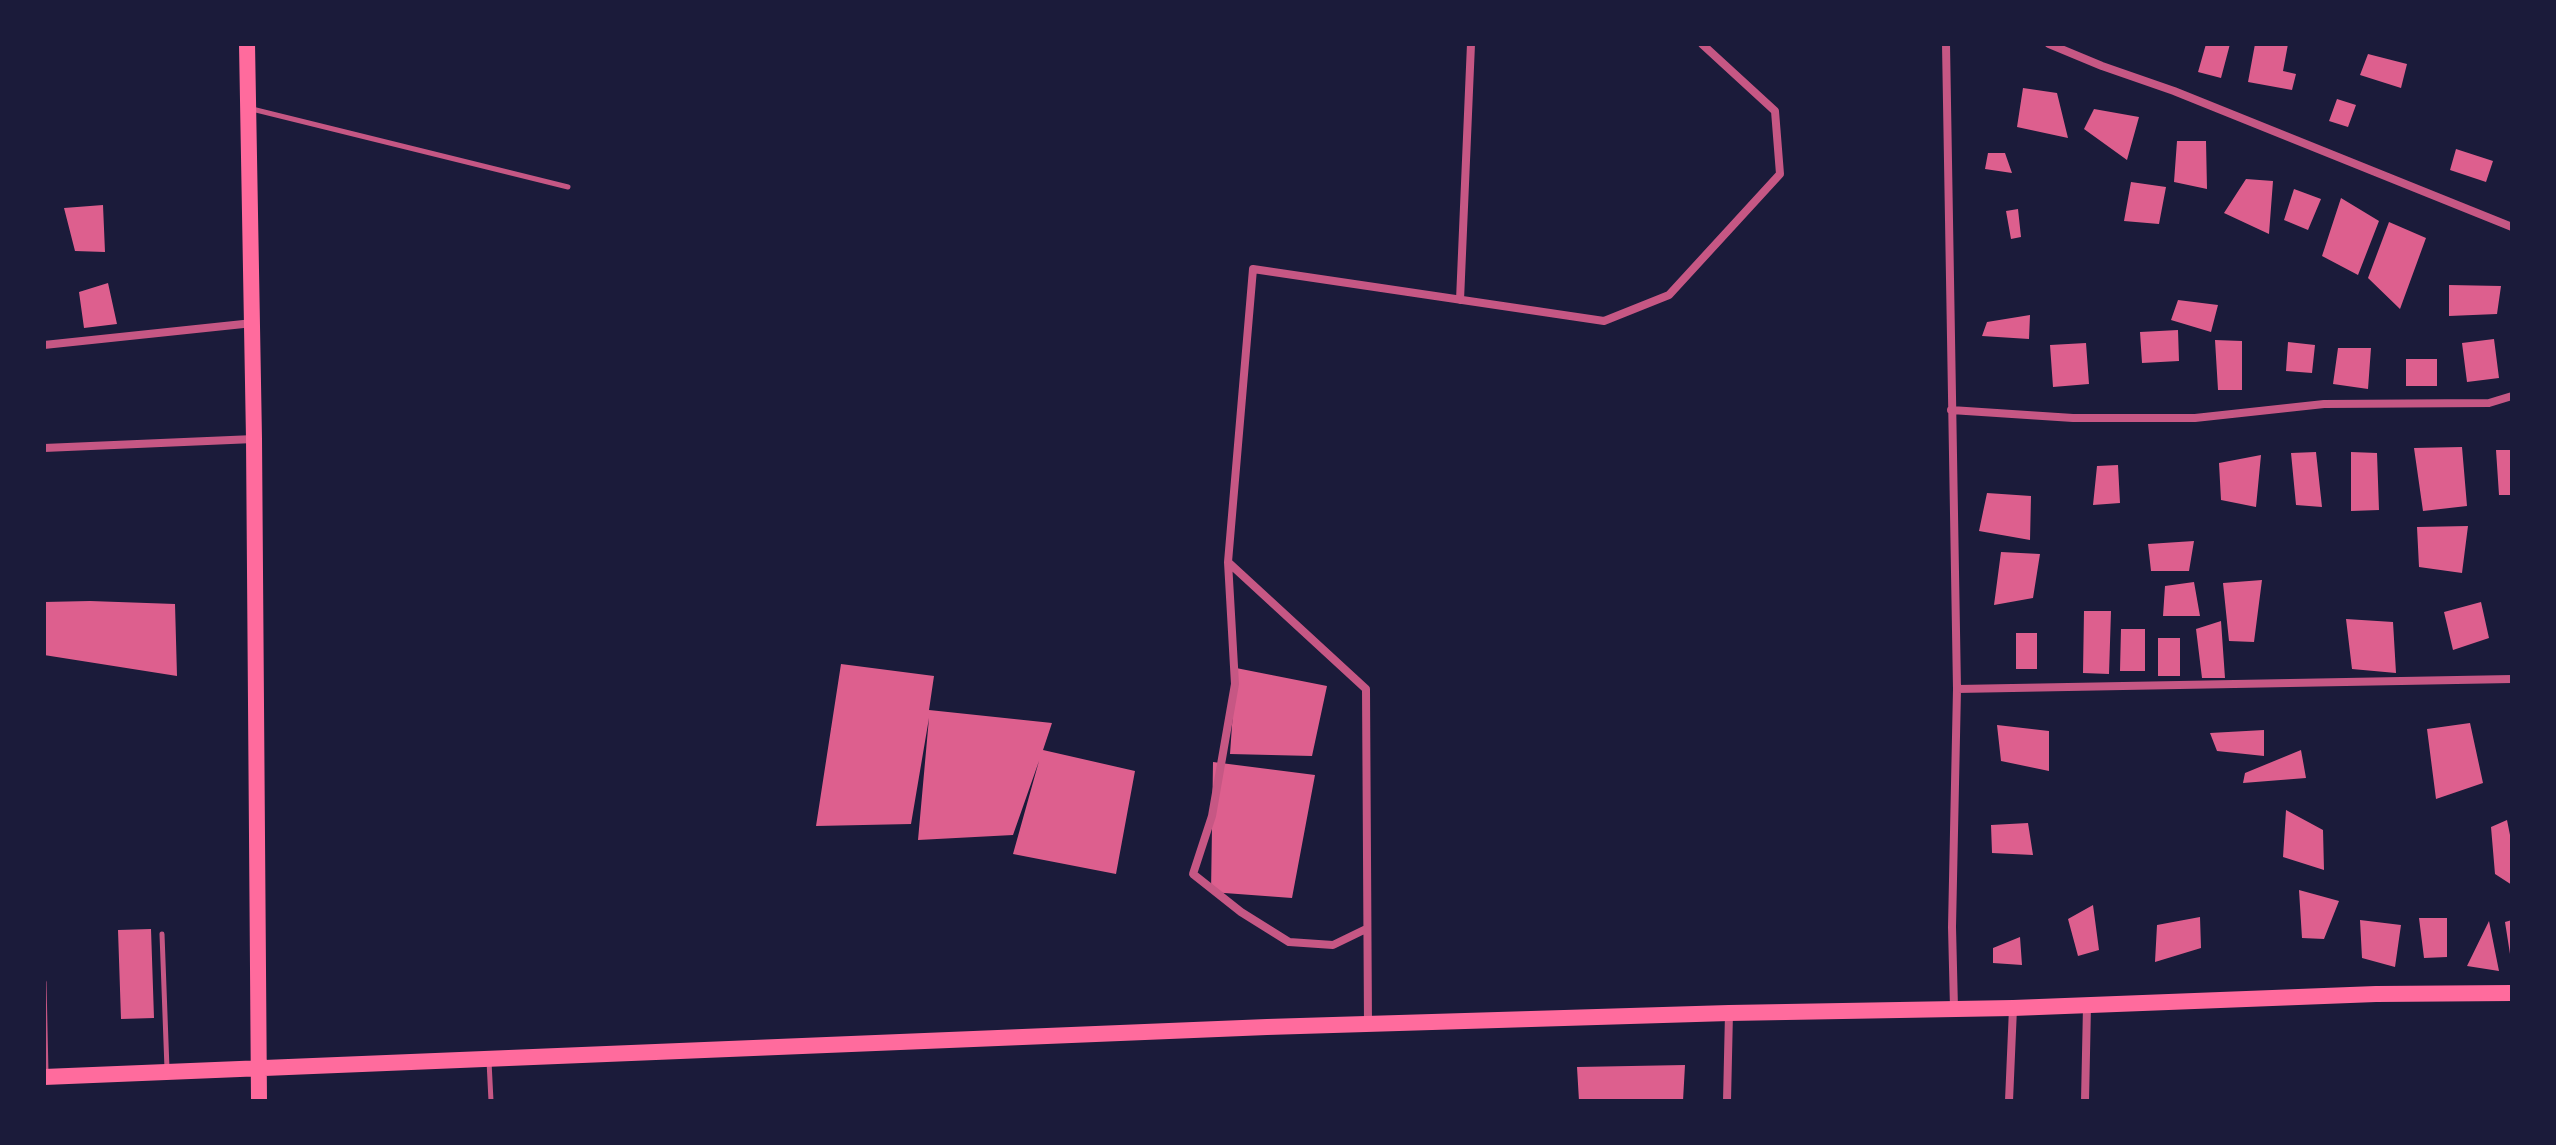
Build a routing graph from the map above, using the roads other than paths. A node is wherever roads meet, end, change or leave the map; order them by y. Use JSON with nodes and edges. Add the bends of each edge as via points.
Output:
{"nodes":[{"id":1,"x":247,"y":44,"type":"edge"},
{"id":2,"x":1471,"y":44,"type":"edge"},
{"id":3,"x":1702,"y":44,"type":"edge"},
{"id":4,"x":1946,"y":44,"type":"edge"},
{"id":5,"x":2049,"y":44,"type":"edge"},
{"id":6,"x":247,"y":108,"type":"junction"},
{"id":7,"x":568,"y":187,"type":"dead end"},
{"id":8,"x":2512,"y":227,"type":"edge"},
{"id":9,"x":1460,"y":300,"type":"junction"},
{"id":10,"x":253,"y":323,"type":"junction"},
{"id":11,"x":44,"y":345,"type":"edge"},
{"id":12,"x":2512,"y":396,"type":"edge"},
{"id":13,"x":1951,"y":410,"type":"junction"},
{"id":14,"x":254,"y":439,"type":"junction"},
{"id":15,"x":44,"y":448,"type":"edge"},
{"id":16,"x":1228,"y":562,"type":"junction"},
{"id":17,"x":2512,"y":679,"type":"edge"},
{"id":18,"x":1957,"y":689,"type":"junction"},
{"id":19,"x":1366,"y":929,"type":"junction"},
{"id":20,"x":162,"y":934,"type":"dead end"},
{"id":21,"x":44,"y":982,"type":"edge"},
{"id":22,"x":2512,"y":993,"type":"edge"},
{"id":23,"x":2088,"y":1004,"type":"junction"},
{"id":24,"x":1954,"y":1008,"type":"junction"},
{"id":25,"x":2013,"y":1008,"type":"junction"},
{"id":26,"x":1729,"y":1013,"type":"junction"},
{"id":27,"x":1368,"y":1025,"type":"junction"},
{"id":28,"x":489,"y":1060,"type":"junction"},
{"id":29,"x":258,"y":1067,"type":"junction"},
{"id":30,"x":167,"y":1071,"type":"junction"},
{"id":31,"x":45,"y":1076,"type":"edge"},
{"id":32,"x":259,"y":1101,"type":"edge"},
{"id":33,"x":491,"y":1101,"type":"edge"},
{"id":34,"x":1727,"y":1101,"type":"edge"},
{"id":35,"x":2009,"y":1101,"type":"edge"},
{"id":36,"x":2085,"y":1101,"type":"edge"}],
"edges":[{"from":1,"to":6,"type":"main road"},
{"from":2,"to":9,"type":"street"},
{"from":3,"to":9,"type":"street","via":[[1775,111],[1780,174],[1669,295],[1604,321]]},
{"from":4,"to":13,"type":"street"},
{"from":5,"to":8,"type":"street"},
{"from":6,"to":7,"type":"lane"},
{"from":6,"to":10,"type":"main road"},
{"from":9,"to":16,"type":"street","via":[[1253,269]]},
{"from":10,"to":11,"type":"street"},
{"from":10,"to":14,"type":"main road"},
{"from":12,"to":13,"type":"street","via":[[2489,403],[2324,404],[2195,418]]},
{"from":13,"to":18,"type":"street"},
{"from":14,"to":15,"type":"street"},
{"from":14,"to":29,"type":"main road"},
{"from":16,"to":19,"type":"street","via":[[1366,689]]},
{"from":16,"to":19,"type":"street","via":[[1235,684],[1212,816],[1193,874],[1289,942],[1333,945]]},
{"from":17,"to":18,"type":"street"},
{"from":18,"to":24,"type":"street"},
{"from":19,"to":27,"type":"street"},
{"from":20,"to":30,"type":"lane"},
{"from":21,"to":31,"type":"lane"},
{"from":22,"to":23,"type":"main road"},
{"from":23,"to":25,"type":"main road"},
{"from":23,"to":36,"type":"street"},
{"from":24,"to":25,"type":"main road"},
{"from":24,"to":26,"type":"main road"},
{"from":25,"to":35,"type":"street"},
{"from":26,"to":27,"type":"main road"},
{"from":26,"to":34,"type":"street"},
{"from":27,"to":28,"type":"main road"},
{"from":28,"to":29,"type":"main road"},
{"from":28,"to":33,"type":"lane"},
{"from":29,"to":30,"type":"main road"},
{"from":29,"to":32,"type":"main road"},
{"from":30,"to":31,"type":"main road"}]}
